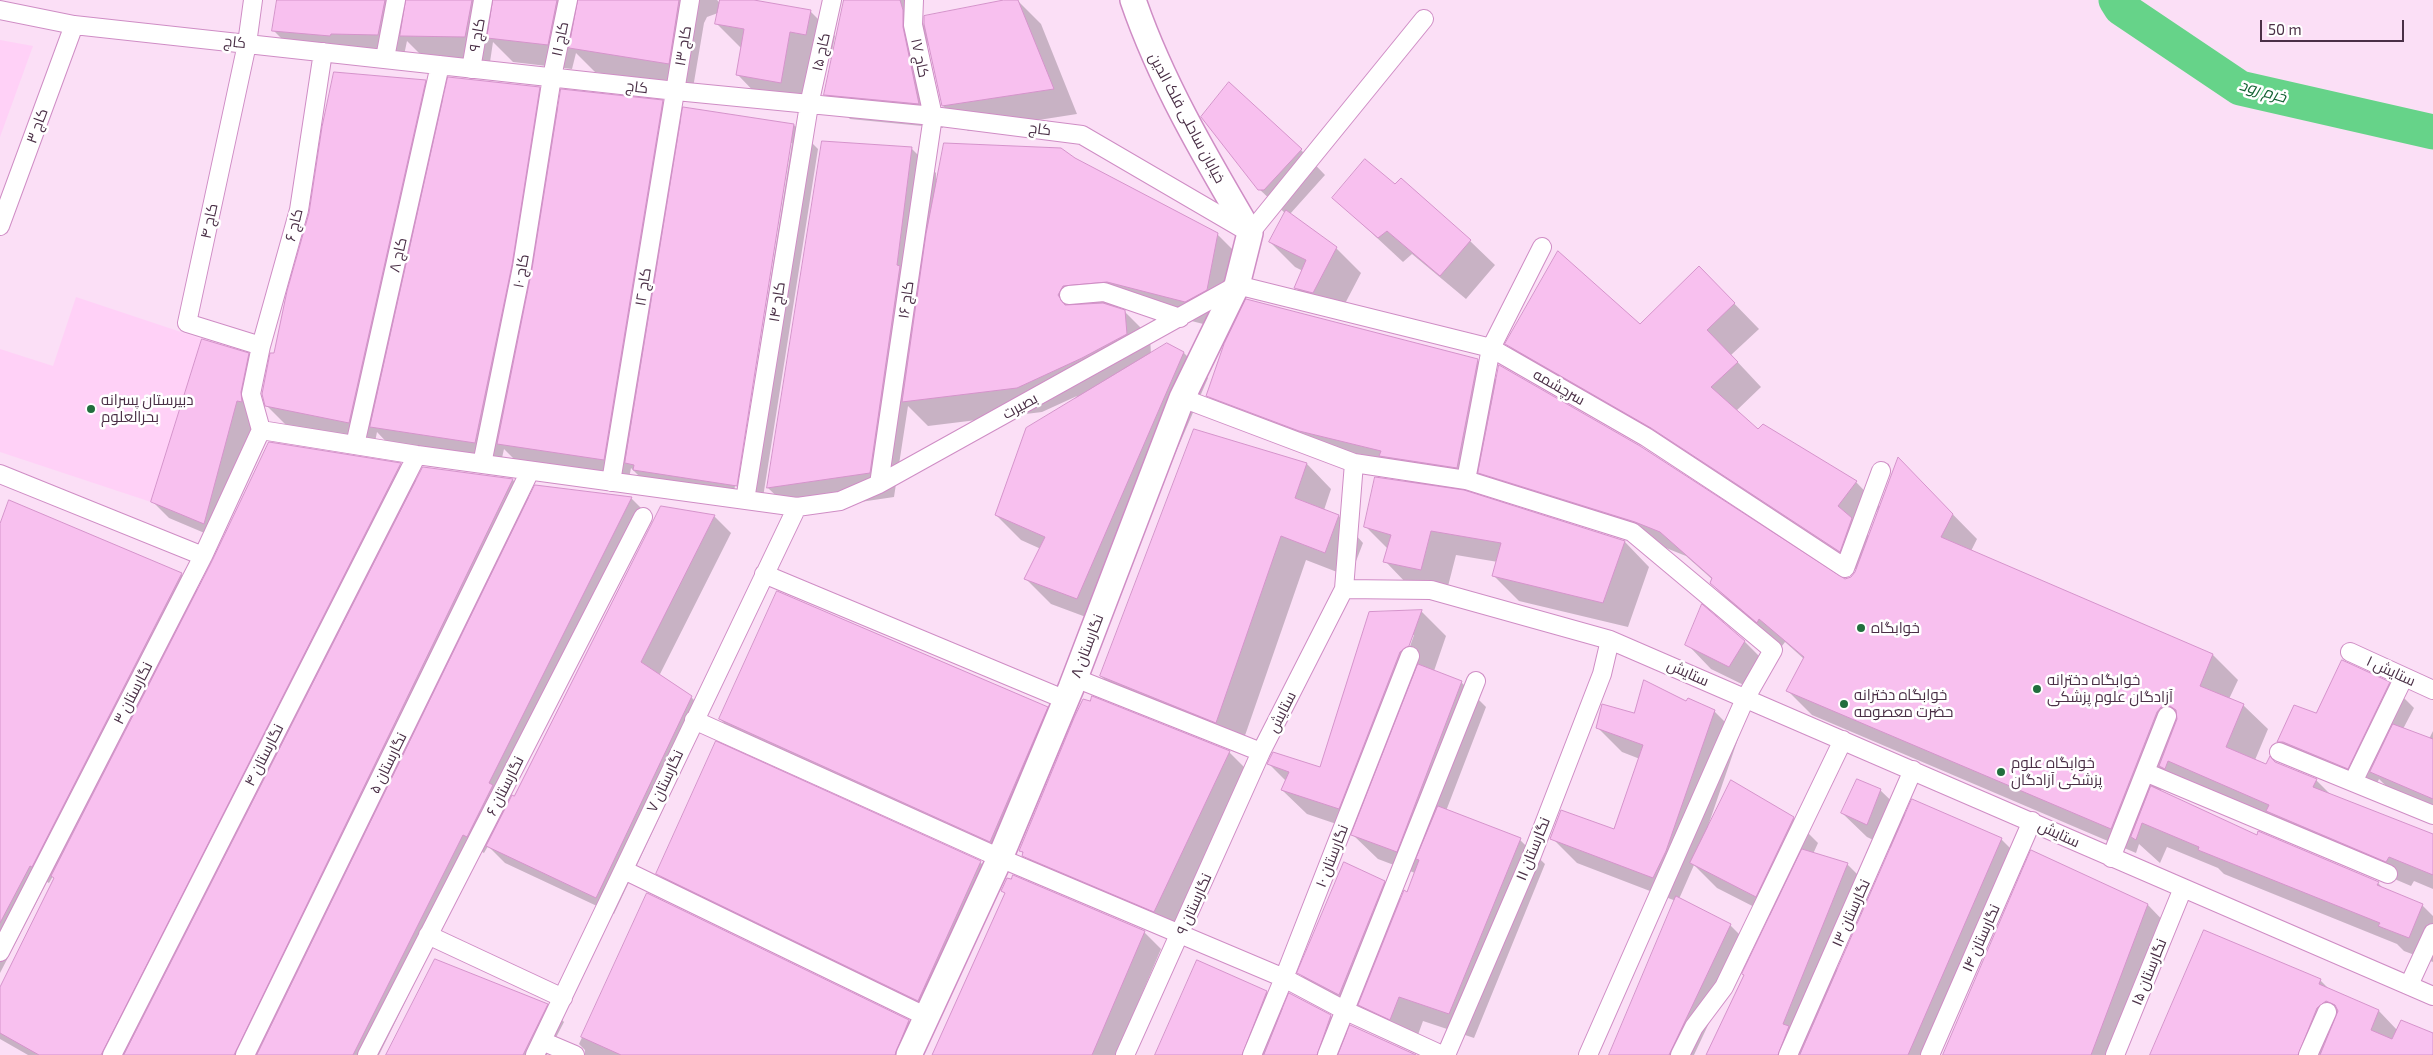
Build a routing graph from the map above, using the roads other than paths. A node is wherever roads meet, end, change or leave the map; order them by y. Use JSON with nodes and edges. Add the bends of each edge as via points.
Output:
{"nodes":[{"id":1,"x":253,"y":0,"type":"edge"},
{"id":2,"x":396,"y":0,"type":"edge"},
{"id":3,"x":483,"y":0,"type":"edge"},
{"id":4,"x":568,"y":0,"type":"edge"},
{"id":5,"x":690,"y":0,"type":"edge"},
{"id":6,"x":832,"y":0,"type":"edge"},
{"id":7,"x":914,"y":0,"type":"edge"},
{"id":8,"x":1133,"y":0,"type":"edge"},
{"id":9,"x":0,"y":10,"type":"edge"},
{"id":10,"x":1424,"y":19,"type":"dead end"},
{"id":11,"x":74,"y":25,"type":"junction"},
{"id":12,"x":247,"y":44,"type":"junction"},
{"id":13,"x":323,"y":52,"type":"junction"},
{"id":14,"x":385,"y":58,"type":"junction"},
{"id":15,"x":440,"y":65,"type":"junction"},
{"id":16,"x":471,"y":69,"type":"junction"},
{"id":17,"x":552,"y":77,"type":"junction"},
{"id":18,"x":676,"y":91,"type":"junction"},
{"id":19,"x":809,"y":105,"type":"junction"},
{"id":20,"x":933,"y":116,"type":"junction"},
{"id":21,"x":0,"y":226,"type":"edge"},
{"id":22,"x":1250,"y":233,"type":"junction"},
{"id":23,"x":1542,"y":247,"type":"dead end"},
{"id":24,"x":1237,"y":286,"type":"junction"},
{"id":25,"x":1068,"y":295,"type":"dead end"},
{"id":26,"x":1180,"y":318,"type":"junction"},
{"id":27,"x":261,"y":346,"type":"junction"},
{"id":28,"x":1491,"y":348,"type":"junction"},
{"id":29,"x":1182,"y":398,"type":"junction"},
{"id":30,"x":261,"y":430,"type":"junction"},
{"id":31,"x":355,"y":445,"type":"junction"},
{"id":32,"x":417,"y":455,"type":"junction"},
{"id":33,"x":1354,"y":463,"type":"junction"},
{"id":34,"x":482,"y":464,"type":"junction"},
{"id":35,"x":530,"y":471,"type":"junction"},
{"id":36,"x":1881,"y":471,"type":"dead end"},
{"id":37,"x":1,"y":476,"type":"edge"},
{"id":38,"x":1466,"y":480,"type":"junction"},
{"id":39,"x":611,"y":482,"type":"junction"},
{"id":40,"x":879,"y":484,"type":"junction"},
{"id":41,"x":744,"y":500,"type":"junction"},
{"id":42,"x":797,"y":507,"type":"junction"},
{"id":43,"x":643,"y":517,"type":"dead end"},
{"id":44,"x":204,"y":556,"type":"junction"},
{"id":45,"x":764,"y":574,"type":"junction"},
{"id":46,"x":1344,"y":589,"type":"junction"},
{"id":47,"x":1610,"y":640,"type":"junction"},
{"id":48,"x":2350,"y":652,"type":"dead end"},
{"id":49,"x":1410,"y":656,"type":"dead end"},
{"id":50,"x":2404,"y":677,"type":"junction"},
{"id":51,"x":1476,"y":682,"type":"dead end"},
{"id":52,"x":1070,"y":689,"type":"junction"},
{"id":53,"x":2433,"y":690,"type":"edge"},
{"id":54,"x":1745,"y":698,"type":"junction"},
{"id":55,"x":2167,"y":716,"type":"dead end"},
{"id":56,"x":694,"y":720,"type":"junction"},
{"id":57,"x":1843,"y":740,"type":"junction"},
{"id":58,"x":1261,"y":752,"type":"junction"},
{"id":59,"x":2280,"y":752,"type":"dead end"},
{"id":60,"x":1913,"y":770,"type":"junction"},
{"id":61,"x":2145,"y":772,"type":"junction"},
{"id":62,"x":2353,"y":782,"type":"junction"},
{"id":63,"x":2433,"y":815,"type":"edge"},
{"id":64,"x":2032,"y":821,"type":"junction"},
{"id":65,"x":1000,"y":858,"type":"junction"},
{"id":66,"x":2111,"y":858,"type":"junction"},
{"id":67,"x":624,"y":870,"type":"junction"},
{"id":68,"x":2388,"y":874,"type":"dead end"},
{"id":69,"x":2183,"y":888,"type":"junction"},
{"id":70,"x":2433,"y":933,"type":"edge"},
{"id":71,"x":428,"y":935,"type":"junction"},
{"id":72,"x":1180,"y":936,"type":"junction"},
{"id":73,"x":0,"y":952,"type":"edge"},
{"id":74,"x":1284,"y":978,"type":"junction"},
{"id":75,"x":2409,"y":985,"type":"junction"},
{"id":76,"x":2433,"y":996,"type":"edge"},
{"id":77,"x":563,"y":998,"type":"junction"},
{"id":78,"x":1346,"y":1011,"type":"junction"},
{"id":79,"x":2327,"y":1012,"type":"dead end"},
{"id":80,"x":926,"y":1017,"type":"junction"},
{"id":81,"x":538,"y":1048,"type":"edge"},
{"id":82,"x":112,"y":1055,"type":"edge"},
{"id":83,"x":245,"y":1055,"type":"edge"},
{"id":84,"x":367,"y":1055,"type":"edge"},
{"id":85,"x":575,"y":1055,"type":"edge"},
{"id":86,"x":909,"y":1055,"type":"edge"},
{"id":87,"x":1125,"y":1055,"type":"edge"},
{"id":88,"x":1252,"y":1055,"type":"edge"},
{"id":89,"x":1327,"y":1055,"type":"edge"},
{"id":90,"x":1444,"y":1055,"type":"edge"},
{"id":91,"x":1588,"y":1055,"type":"edge"},
{"id":92,"x":1680,"y":1055,"type":"edge"},
{"id":93,"x":1788,"y":1055,"type":"edge"},
{"id":94,"x":1930,"y":1055,"type":"edge"},
{"id":95,"x":2115,"y":1055,"type":"edge"},
{"id":96,"x":2308,"y":1055,"type":"edge"}],
"edges":[{"from":1,"to":12,"type":"street"},
{"from":2,"to":14,"type":"street"},
{"from":3,"to":16,"type":"street","name":"کاج ۹"},
{"from":4,"to":17,"type":"street","name":"کاج ۱۱"},
{"from":5,"to":18,"type":"street","name":"کاج ۱۳"},
{"from":6,"to":19,"type":"street","name":"کاج ۱۵"},
{"from":7,"to":20,"type":"street","name":"کاج ۱۷","via":[[913,25]]},
{"from":8,"to":22,"type":"street","name":"خیابان ساحلی فلک الدین","via":[[1148,45],[1208,161]]},
{"from":9,"to":11,"type":"street","name":"کاج"},
{"from":10,"to":22,"type":"street"},
{"from":11,"to":12,"type":"street","name":"کاج"},
{"from":11,"to":21,"type":"street","name":"کاج ۳"},
{"from":12,"to":13,"type":"street","name":"کاج"},
{"from":12,"to":27,"type":"street","name":"کاج ۴","via":[[187,323]]},
{"from":13,"to":14,"type":"street","name":"کاج"},
{"from":13,"to":27,"type":"street","name":"کاج ۶","via":[[299,210]]},
{"from":14,"to":15,"type":"street","name":"کاج"},
{"from":15,"to":16,"type":"street","name":"کاج"},
{"from":15,"to":31,"type":"street","name":"کاج ۸"},
{"from":16,"to":17,"type":"street","name":"کاج"},
{"from":17,"to":18,"type":"street","name":"کاج"},
{"from":17,"to":34,"type":"street","name":"کاج ۱۰","via":[[522,267]]},
{"from":18,"to":19,"type":"street","name":"کاج"},
{"from":18,"to":39,"type":"street","name":"کاج ۱۲"},
{"from":19,"to":20,"type":"street","name":"کاج"},
{"from":19,"to":41,"type":"street","name":"کاج ۱۴"},
{"from":20,"to":22,"type":"street","name":"کاج","via":[[1082,135]]},
{"from":20,"to":40,"type":"street","name":"کاج ۱۶"},
{"from":22,"to":24,"type":"street","name":"نگارستان ۸"},
{"from":23,"to":28,"type":"street"},
{"from":24,"to":26,"type":"street","name":"بصیرت"},
{"from":24,"to":28,"type":"street","name":"سرچشمه"},
{"from":24,"to":29,"type":"street","name":"نگارستان ۸"},
{"from":25,"to":26,"type":"street","via":[[1104,292]]},
{"from":26,"to":40,"type":"street","name":"بصیرت"},
{"from":27,"to":30,"type":"street","name":"کاج ۶","via":[[251,394]]},
{"from":28,"to":36,"type":"street","name":"سرچشمه","via":[[1646,437],[1845,568]]},
{"from":28,"to":38,"type":"street"},
{"from":29,"to":33,"type":"street"},
{"from":29,"to":52,"type":"street","name":"نگارستان ۸"},
{"from":30,"to":31,"type":"street","name":"بصیرت"},
{"from":30,"to":44,"type":"street","name":"نگارستان ۳"},
{"from":31,"to":32,"type":"street","name":"بصیرت"},
{"from":32,"to":34,"type":"street","name":"بصیرت"},
{"from":32,"to":82,"type":"street","name":"نگارستان ۴"},
{"from":33,"to":38,"type":"street"},
{"from":33,"to":46,"type":"street"},
{"from":34,"to":35,"type":"street","name":"بصیرت"},
{"from":35,"to":39,"type":"street","name":"بصیرت"},
{"from":35,"to":83,"type":"street","name":"نگارستان ۵"},
{"from":37,"to":44,"type":"street"},
{"from":38,"to":54,"type":"street","via":[[1632,532],[1773,650]]},
{"from":39,"to":41,"type":"street","name":"بصیرت"},
{"from":40,"to":42,"type":"street","name":"بصیرت","via":[[840,501]]},
{"from":41,"to":42,"type":"street","name":"بصیرت"},
{"from":42,"to":45,"type":"street","name":"نگارستان ۷"},
{"from":43,"to":71,"type":"street","name":"نگارستان ۶"},
{"from":44,"to":73,"type":"street","name":"نگارستان ۳"},
{"from":45,"to":52,"type":"street"},
{"from":45,"to":56,"type":"street","name":"نگارستان ۷"},
{"from":46,"to":47,"type":"street","name":"ستایش","via":[[1431,590]]},
{"from":46,"to":58,"type":"street","name":"ستایش"},
{"from":47,"to":54,"type":"street","name":"ستایش"},
{"from":47,"to":90,"type":"street","name":"نگارستان ۱۱","via":[[1602,674],[1532,855]]},
{"from":48,"to":50,"type":"street","name":"ستایش ۱"},
{"from":49,"to":74,"type":"street","name":"نگارستان ۱۰"},
{"from":50,"to":53,"type":"street","name":"ستایش ۱"},
{"from":50,"to":62,"type":"street"},
{"from":51,"to":78,"type":"street"},
{"from":52,"to":58,"type":"street"},
{"from":52,"to":65,"type":"street","name":"نگارستان ۸"},
{"from":54,"to":57,"type":"street","name":"ستایش"},
{"from":54,"to":91,"type":"street"},
{"from":55,"to":61,"type":"street"},
{"from":56,"to":65,"type":"street"},
{"from":56,"to":67,"type":"street","name":"نگارستان ۷"},
{"from":57,"to":60,"type":"street","name":"ستایش"},
{"from":57,"to":92,"type":"street","via":[[1724,987],[1694,1027]]},
{"from":58,"to":72,"type":"street","name":"نگارستان ۹"},
{"from":59,"to":62,"type":"street"},
{"from":60,"to":64,"type":"street","name":"ستایش"},
{"from":60,"to":93,"type":"street","name":"نگارستان ۱۳"},
{"from":61,"to":66,"type":"street"},
{"from":61,"to":68,"type":"street"},
{"from":62,"to":63,"type":"street"},
{"from":64,"to":66,"type":"street","name":"ستایش"},
{"from":64,"to":94,"type":"street","name":"نگارستان ۱۴"},
{"from":65,"to":72,"type":"street"},
{"from":65,"to":80,"type":"street","name":"نگارستان ۸"},
{"from":66,"to":69,"type":"street","name":"ستایش"},
{"from":67,"to":77,"type":"street","name":"نگارستان ۷"},
{"from":67,"to":80,"type":"street"},
{"from":69,"to":75,"type":"street","name":"ستایش"},
{"from":69,"to":95,"type":"street","name":"نگارستان ۱۵"},
{"from":70,"to":75,"type":"street"},
{"from":71,"to":77,"type":"street"},
{"from":71,"to":84,"type":"street","name":"نگارستان ۶"},
{"from":72,"to":74,"type":"street"},
{"from":72,"to":87,"type":"street","name":"نگارستان ۹"},
{"from":74,"to":78,"type":"street"},
{"from":74,"to":88,"type":"street","name":"نگارستان ۱۰"},
{"from":75,"to":76,"type":"street","name":"ستایش"},
{"from":77,"to":81,"type":"street","name":"نگارستان ۷"},
{"from":78,"to":89,"type":"street"},
{"from":78,"to":90,"type":"street"},
{"from":79,"to":96,"type":"street"},
{"from":80,"to":86,"type":"street","name":"نگارستان ۸"},
{"from":81,"to":85,"type":"street"}]}
